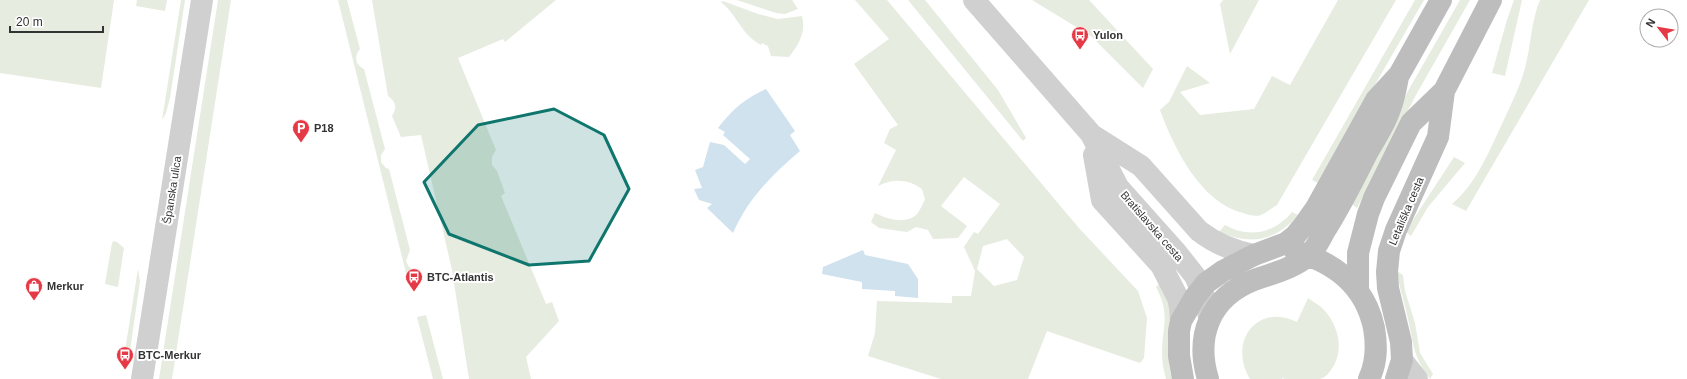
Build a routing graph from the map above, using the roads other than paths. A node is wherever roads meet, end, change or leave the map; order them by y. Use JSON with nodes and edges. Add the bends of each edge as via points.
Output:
{"nodes":[{"id":1,"x":202,"y":0,"type":"edge"},
{"id":2,"x":974,"y":0,"type":"edge"},
{"id":3,"x":1442,"y":0,"type":"edge"},
{"id":4,"x":1491,"y":0,"type":"edge"},
{"id":5,"x":1399,"y":75,"type":"junction"},
{"id":6,"x":1444,"y":91,"type":"junction"},
{"id":7,"x":1091,"y":134,"type":"junction"},
{"id":8,"x":1276,"y":247,"type":"junction"},
{"id":9,"x":1254,"y":255,"type":"junction"},
{"id":10,"x":1308,"y":255,"type":"junction"},
{"id":11,"x":1201,"y":289,"type":"junction"},
{"id":12,"x":1358,"y":290,"type":"junction"},
{"id":13,"x":1209,"y":319,"type":"junction"},
{"id":14,"x":1181,"y":321,"type":"junction"},
{"id":15,"x":1399,"y":369,"type":"edge"},
{"id":16,"x":1372,"y":371,"type":"edge"},
{"id":17,"x":142,"y":379,"type":"edge"},
{"id":18,"x":1183,"y":379,"type":"edge"},
{"id":19,"x":1208,"y":379,"type":"edge"},
{"id":20,"x":1389,"y":379,"type":"edge"},
{"id":21,"x":1417,"y":379,"type":"edge"}],
"edges":[{"from":1,"to":17,"type":"street","name":"Španska ulica"},
{"from":2,"to":7,"type":"street","name":"Bratislavska cesta"},
{"from":3,"to":5,"type":"main road"},
{"from":4,"to":6,"type":"main road","name":"Letališka cesta"},
{"from":5,"to":8,"type":"main road","via":[[1376,100],[1304,225],[1295,236]]},
{"from":5,"to":10,"type":"main road","via":[[1390,110],[1333,218]]},
{"from":6,"to":12,"type":"main road","name":"Letališka cesta","via":[[1411,123],[1374,198],[1358,253]]},
{"from":6,"to":15,"type":"main road","name":"Letališka cesta","via":[[1438,137],[1389,251],[1386,272],[1401,342]]},
{"from":7,"to":9,"type":"street","name":"Bratislavska cesta","via":[[1141,166],[1209,239],[1239,252]]},
{"from":7,"to":11,"type":"street","name":"Bratislavska cesta","via":[[1118,187],[1176,252],[1195,276]]},
{"from":7,"to":14,"type":"street","name":"Bratislavska cesta","via":[[1102,200],[1161,266],[1178,298]]},
{"from":8,"to":9,"type":"main road"},
{"from":8,"to":10,"type":"main road","name":"Letališka cesta"},
{"from":9,"to":11,"type":"main road","via":[[1223,271]]},
{"from":10,"to":12,"type":"main road","name":"Letališka cesta","via":[[1342,274]]},
{"from":10,"to":13,"type":"main road","via":[[1286,268],[1241,287],[1220,304]]},
{"from":11,"to":13,"type":"street","name":"Bratislavska cesta","via":[[1207,303]]},
{"from":11,"to":14,"type":"main road"},
{"from":12,"to":16,"type":"main road","name":"Letališka cesta","via":[[1373,325],[1376,350]]},
{"from":13,"to":19,"type":"main road","via":[[1203,343],[1203,358]]},
{"from":14,"to":18,"type":"main road","via":[[1178,356]]},
{"from":15,"to":21,"type":"street"},
{"from":16,"to":20,"type":"street"}]}
